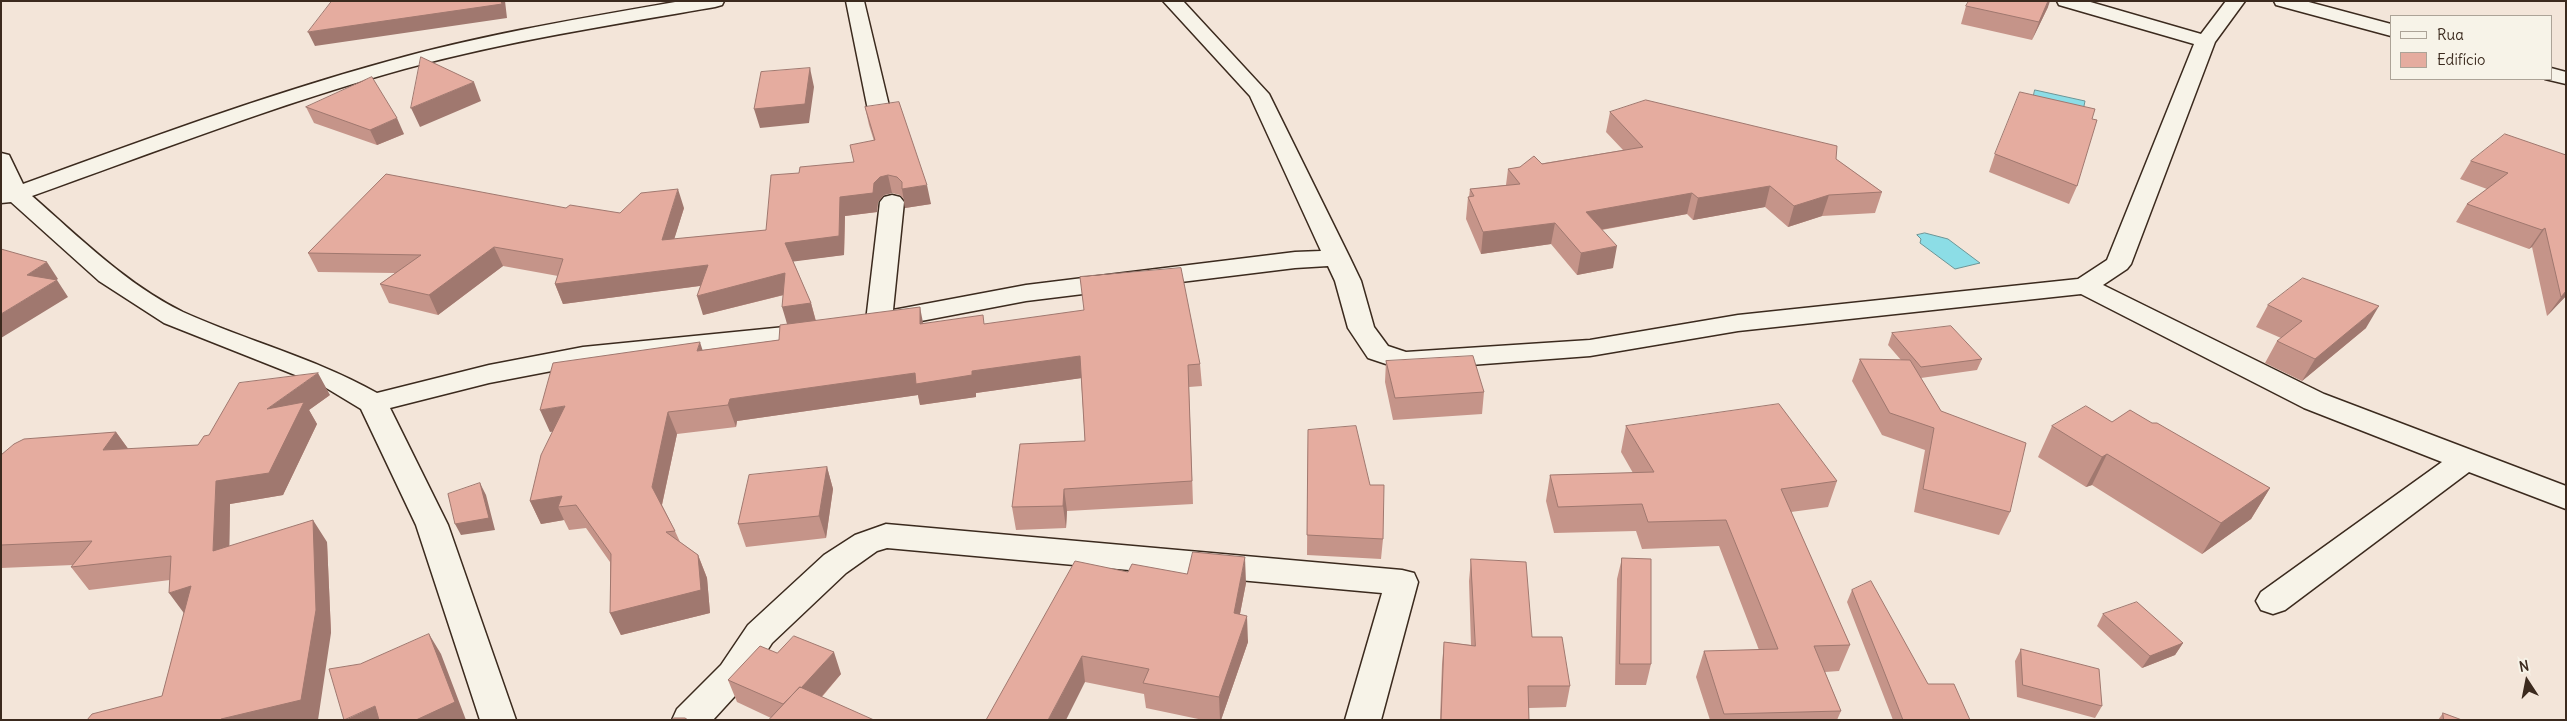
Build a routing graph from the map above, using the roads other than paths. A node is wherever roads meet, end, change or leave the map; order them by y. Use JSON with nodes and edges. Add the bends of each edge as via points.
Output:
{"nodes":[{"id":1,"x":716,"y":1,"type":"edge"},
{"id":2,"x":855,"y":1,"type":"edge"},
{"id":3,"x":1172,"y":1,"type":"edge"},
{"id":4,"x":2066,"y":1,"type":"edge"},
{"id":5,"x":2236,"y":1,"type":"edge"},
{"id":6,"x":2284,"y":1,"type":"edge"},
{"id":7,"x":2390,"y":30,"type":"edge"},
{"id":8,"x":2205,"y":42,"type":"junction"},
{"id":9,"x":2552,"y":74,"type":"edge"},
{"id":10,"x":2566,"y":78,"type":"edge"},
{"id":11,"x":879,"y":110,"type":"edge"},
{"id":12,"x":1,"y":160,"type":"edge"},
{"id":13,"x":9,"y":195,"type":"edge"},
{"id":14,"x":892,"y":202,"type":"dead end"},
{"id":15,"x":1338,"y":258,"type":"junction"},
{"id":16,"x":2085,"y":286,"type":"junction"},
{"id":17,"x":879,"y":320,"type":"junction"},
{"id":18,"x":373,"y":403,"type":"junction"},
{"id":19,"x":2465,"y":460,"type":"junction"},
{"id":20,"x":2566,"y":498,"type":"edge"},
{"id":21,"x":2273,"y":601,"type":"dead end"},
{"id":22,"x":498,"y":720,"type":"edge"},
{"id":23,"x":690,"y":720,"type":"edge"},
{"id":24,"x":1363,"y":720,"type":"edge"}],
"edges":[{"from":1,"to":13,"type":"street","via":[[486,43],[397,65],[281,100]]},
{"from":2,"to":11,"type":"street"},
{"from":3,"to":15,"type":"street","via":[[1259,94]]},
{"from":4,"to":8,"type":"street"},
{"from":5,"to":8,"type":"street"},
{"from":6,"to":7,"type":"street"},
{"from":8,"to":16,"type":"street","via":[[2118,264]]},
{"from":9,"to":10,"type":"street"},
{"from":12,"to":13,"type":"street"},
{"from":13,"to":18,"type":"street","via":[[108,276],[173,317],[334,380]]},
{"from":14,"to":17,"type":"street"},
{"from":15,"to":16,"type":"street","via":[[1361,328],[1378,352],[1404,361],[1590,348],[1738,323]]},
{"from":15,"to":17,"type":"street","via":[[1295,260],[1026,292]]},
{"from":16,"to":19,"type":"street","via":[[2314,401]]},
{"from":17,"to":18,"type":"street","via":[[797,336],[583,356],[489,374]]},
{"from":18,"to":22,"type":"street","via":[[432,525]]},
{"from":19,"to":20,"type":"street"},
{"from":19,"to":21,"type":"street"},
{"from":23,"to":24,"type":"street","via":[[732,675],[760,634],[836,564],[866,543],[886,536],[1402,582]]}]}
